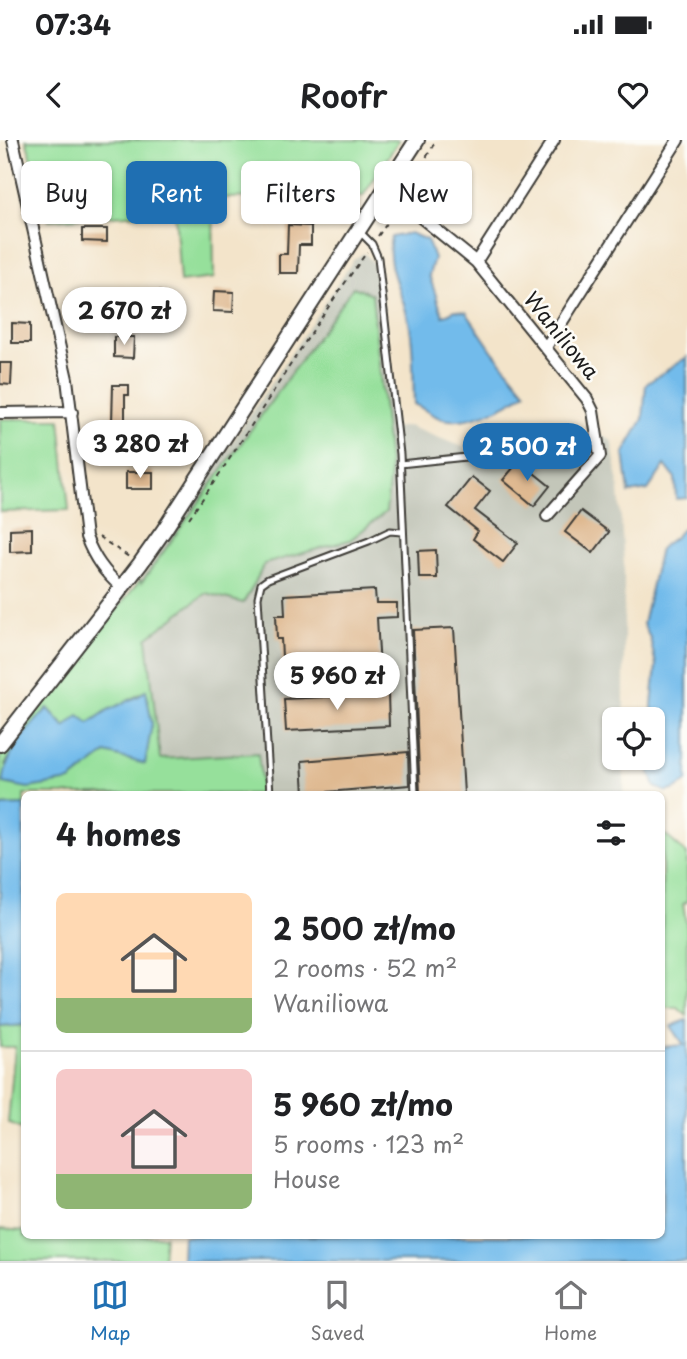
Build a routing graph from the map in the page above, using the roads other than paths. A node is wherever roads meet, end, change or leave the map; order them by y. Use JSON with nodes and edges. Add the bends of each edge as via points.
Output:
{"nodes":[{"id":1,"x":13,"y":140,"type":"edge"},
{"id":2,"x":417,"y":140,"type":"edge"},
{"id":3,"x":554,"y":140,"type":"edge"},
{"id":4,"x":678,"y":140,"type":"edge"},
{"id":5,"x":429,"y":224,"type":"edge"},
{"id":6,"x":359,"y":231,"type":"junction"},
{"id":7,"x":476,"y":262,"type":"junction"},
{"id":8,"x":546,"y":347,"type":"junction"},
{"id":9,"x":72,"y":412,"type":"junction"},
{"id":10,"x":0,"y":413,"type":"edge"},
{"id":11,"x":598,"y":443,"type":"junction"},
{"id":12,"x":400,"y":464,"type":"junction"},
{"id":13,"x":547,"y":516,"type":"dead end"},
{"id":14,"x":402,"y":532,"type":"junction"},
{"id":15,"x":121,"y":587,"type":"junction"},
{"id":16,"x":0,"y":744,"type":"edge"},
{"id":17,"x":270,"y":791,"type":"edge"},
{"id":18,"x":415,"y":791,"type":"edge"}],
"edges":[{"from":1,"to":9,"type":"street"},
{"from":2,"to":6,"type":"street"},
{"from":3,"to":7,"type":"street"},
{"from":4,"to":8,"type":"street"},
{"from":5,"to":7,"type":"street","name":"Waniliowa"},
{"from":6,"to":12,"type":"lane","via":[[378,258]]},
{"from":6,"to":15,"type":"street","via":[[194,485]]},
{"from":7,"to":8,"type":"street","name":"Waniliowa"},
{"from":8,"to":11,"type":"street","name":"Waniliowa","via":[[587,399]]},
{"from":9,"to":10,"type":"street"},
{"from":9,"to":15,"type":"street","via":[[86,537],[104,573]]},
{"from":11,"to":12,"type":"lane"},
{"from":11,"to":13,"type":"street","via":[[600,456]]},
{"from":12,"to":14,"type":"lane"},
{"from":14,"to":17,"type":"lane","via":[[390,531],[261,584],[258,597]]},
{"from":14,"to":18,"type":"lane"},
{"from":15,"to":16,"type":"street"}]}
